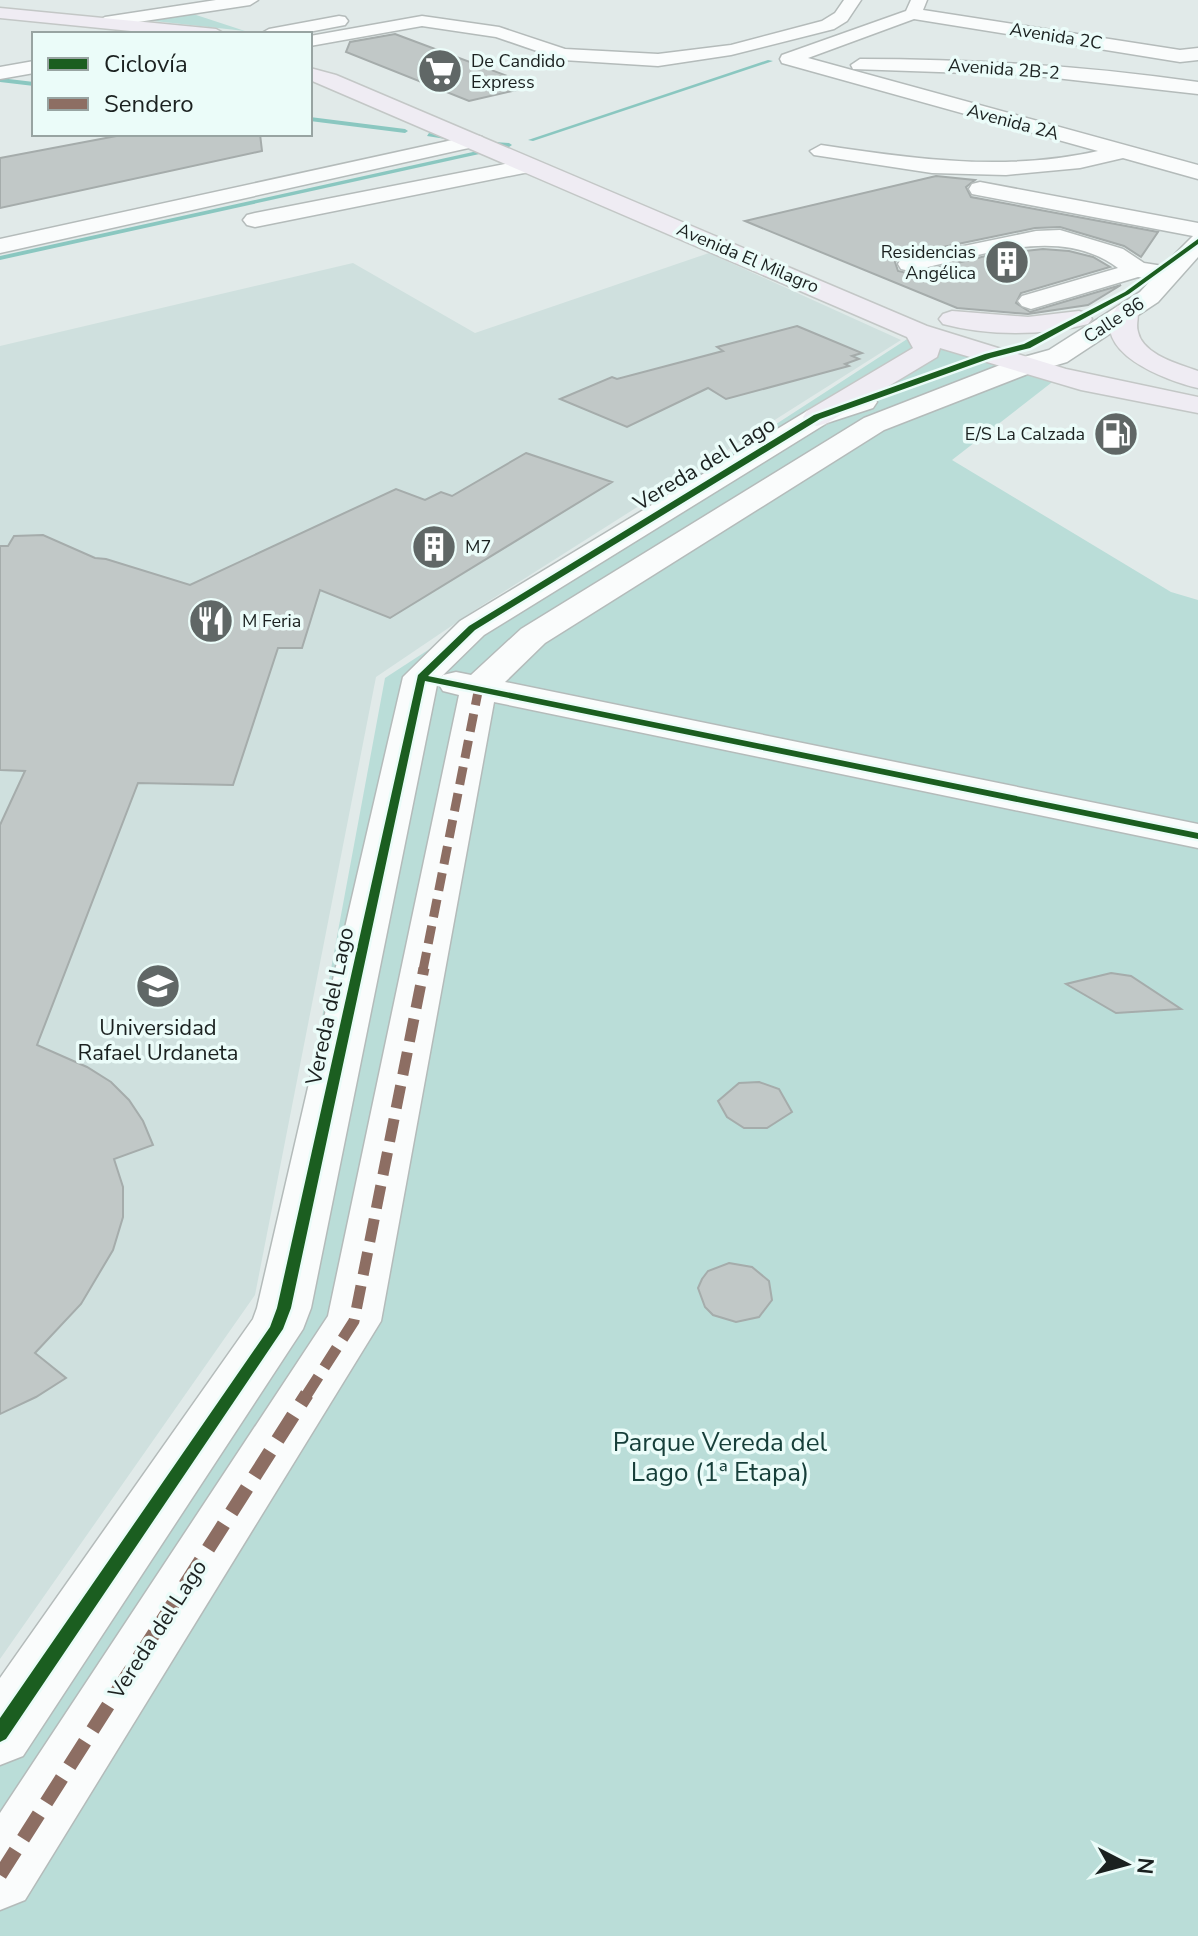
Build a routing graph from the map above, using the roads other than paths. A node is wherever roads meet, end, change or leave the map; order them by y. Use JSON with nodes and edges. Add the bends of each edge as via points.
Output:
{"nodes":[{"id":1,"x":188,"y":0,"type":"edge"},
{"id":2,"x":250,"y":0,"type":"edge"},
{"id":3,"x":853,"y":0,"type":"edge"},
{"id":4,"x":916,"y":7,"type":"edge"},
{"id":5,"x":206,"y":8,"type":"junction"},
{"id":6,"x":427,"y":10,"type":"junction"},
{"id":7,"x":0,"y":13,"type":"edge"},
{"id":8,"x":231,"y":19,"type":"dead end"},
{"id":9,"x":105,"y":22,"type":"junction"},
{"id":10,"x":0,"y":29,"type":"edge"},
{"id":11,"x":80,"y":32,"type":"edge"},
{"id":12,"x":198,"y":32,"type":"edge"},
{"id":13,"x":264,"y":32,"type":"edge"},
{"id":14,"x":32,"y":35,"type":"edge"},
{"id":15,"x":312,"y":55,"type":"edge"},
{"id":16,"x":312,"y":55,"type":"edge"},
{"id":17,"x":1189,"y":55,"type":"edge"},
{"id":18,"x":312,"y":56,"type":"edge"},
{"id":19,"x":32,"y":67,"type":"edge"},
{"id":20,"x":819,"y":69,"type":"junction"},
{"id":21,"x":0,"y":73,"type":"edge"},
{"id":22,"x":1137,"y":78,"type":"junction"},
{"id":23,"x":1198,"y":88,"type":"edge"},
{"id":24,"x":475,"y":141,"type":"junction"},
{"id":25,"x":821,"y":151,"type":"dead end"},
{"id":26,"x":1123,"y":151,"type":"junction"},
{"id":27,"x":531,"y":165,"type":"junction"},
{"id":28,"x":1198,"y":172,"type":"edge"},
{"id":29,"x":979,"y":189,"type":"dead end"},
{"id":30,"x":251,"y":220,"type":"dead end"},
{"id":31,"x":1198,"y":230,"type":"edge"},
{"id":32,"x":1198,"y":241,"type":"edge"},
{"id":33,"x":0,"y":246,"type":"edge"},
{"id":34,"x":910,"y":264,"type":"dead end"},
{"id":35,"x":1146,"y":271,"type":"junction"},
{"id":36,"x":858,"y":281,"type":"dead end"},
{"id":37,"x":1031,"y":301,"type":"dead end"},
{"id":38,"x":1126,"y":312,"type":"junction"},
{"id":39,"x":952,"y":319,"type":"junction"},
{"id":40,"x":1079,"y":319,"type":"junction"},
{"id":41,"x":922,"y":320,"type":"junction"},
{"id":42,"x":988,"y":356,"type":"junction"},
{"id":43,"x":1025,"y":356,"type":"junction"},
{"id":44,"x":1058,"y":356,"type":"junction"},
{"id":45,"x":1198,"y":382,"type":"edge"},
{"id":46,"x":1198,"y":405,"type":"edge"},
{"id":47,"x":817,"y":417,"type":"junction"},
{"id":48,"x":421,"y":677,"type":"junction"},
{"id":49,"x":479,"y":687,"type":"junction"},
{"id":50,"x":1198,"y":836,"type":"edge"},
{"id":51,"x":0,"y":1733,"type":"edge"},
{"id":52,"x":0,"y":1875,"type":"edge"}],
"edges":[{"from":1,"to":5,"type":"street"},
{"from":2,"to":5,"type":"street"},
{"from":3,"to":6,"type":"street","via":[[828,25],[731,50],[658,60],[563,54]]},
{"from":4,"to":17,"type":"street","name":"Avenida 2C"},
{"from":4,"to":20,"type":"street","via":[[789,59]]},
{"from":5,"to":8,"type":"street"},
{"from":5,"to":9,"type":"street"},
{"from":6,"to":13,"type":"street"},
{"from":6,"to":15,"type":"street"},
{"from":7,"to":9,"type":"main road"},
{"from":9,"to":11,"type":"main road"},
{"from":9,"to":12,"type":"main road"},
{"from":10,"to":14,"type":"main road"},
{"from":16,"to":36,"type":"main road","name":"Avenida El Milagro"},
{"from":17,"to":22,"type":"street"},
{"from":18,"to":24,"type":"main road","name":"Avenida El Milagro","via":[[329,79]]},
{"from":19,"to":21,"type":"street"},
{"from":20,"to":22,"type":"street","name":"Avenida 2B-2","via":[[928,64]]},
{"from":20,"to":26,"type":"street","name":"Avenida 2A"},
{"from":22,"to":23,"type":"street","name":"Avenida 2B-2"},
{"from":24,"to":27,"type":"main road","name":"Avenida El Milagro"},
{"from":24,"to":33,"type":"street"},
{"from":25,"to":26,"type":"street","via":[[945,169],[1014,171],[1077,164]]},
{"from":26,"to":28,"type":"street","name":"Avenida 2A"},
{"from":27,"to":30,"type":"street"},
{"from":27,"to":41,"type":"main road","name":"Avenida El Milagro"},
{"from":29,"to":31,"type":"street"},
{"from":32,"to":35,"type":"street"},
{"from":32,"to":38,"type":"street","name":"Calle 86","via":[[1149,297]]},
{"from":34,"to":35,"type":"street","via":[[1060,237],[1115,254]]},
{"from":35,"to":37,"type":"street"},
{"from":35,"to":40,"type":"street","via":[[1127,293]]},
{"from":38,"to":44,"type":"street","name":"Calle 86"},
{"from":38,"to":45,"type":"main road","via":[[1124,331],[1136,351]]},
{"from":39,"to":40,"type":"main road","via":[[1028,325]]},
{"from":39,"to":41,"type":"main road","name":"Avenida El Milagro"},
{"from":39,"to":43,"type":"main road","name":"Avenida El Milagro"},
{"from":40,"to":43,"type":"street"},
{"from":41,"to":42,"type":"main road","name":"Avenida El Milagro"},
{"from":41,"to":47,"type":"main road","via":[[928,351]]},
{"from":42,"to":43,"type":"main road","name":"Avenida El Milagro"},
{"from":42,"to":47,"type":"street","name":"Vereda del Lago"},
{"from":43,"to":44,"type":"street"},
{"from":43,"to":46,"type":"main road","name":"Avenida El Milagro"},
{"from":43,"to":49,"type":"street","via":[[874,424],[533,636]]},
{"from":44,"to":45,"type":"main road"},
{"from":47,"to":48,"type":"street","name":"Vereda del Lago","via":[[472,628]]},
{"from":48,"to":49,"type":"street"},
{"from":48,"to":51,"type":"street","name":"Vereda del Lago","via":[[276,1329]]},
{"from":49,"to":50,"type":"street"},
{"from":49,"to":52,"type":"street","name":"Vereda del Lago","via":[[354,1321]]}]}
